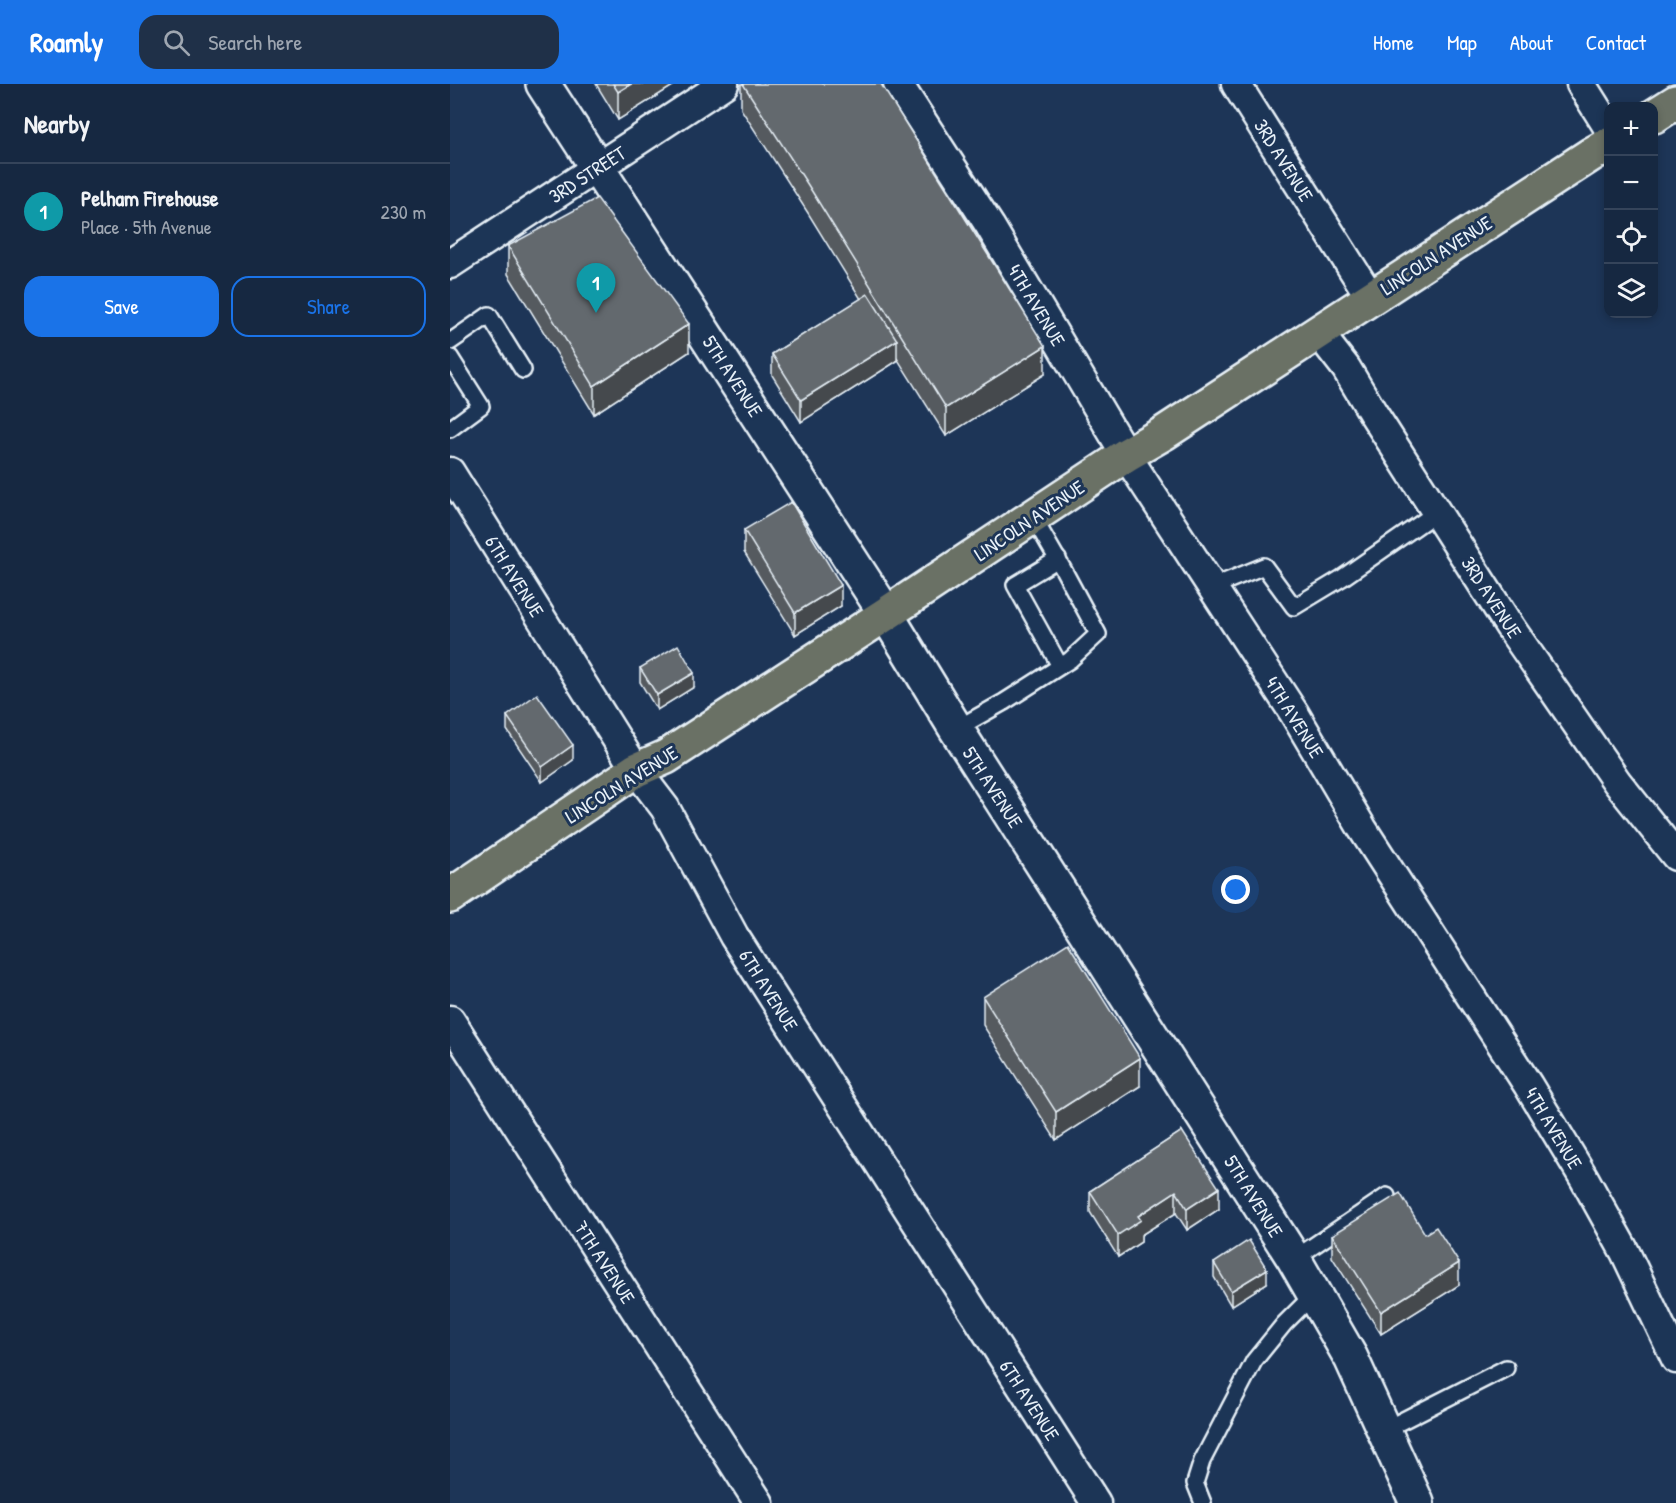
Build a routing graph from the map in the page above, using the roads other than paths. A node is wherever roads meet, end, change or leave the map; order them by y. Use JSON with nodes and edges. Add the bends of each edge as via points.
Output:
{"nodes":[{"id":1,"x":543,"y":84,"type":"edge"},
{"id":2,"x":724,"y":84,"type":"edge"},
{"id":3,"x":898,"y":84,"type":"edge"},
{"id":4,"x":1236,"y":84,"type":"edge"},
{"id":5,"x":1581,"y":84,"type":"edge"},
{"id":6,"x":1676,"y":102,"type":"edge"},
{"id":7,"x":1658,"y":113,"type":"edge"},
{"id":8,"x":1604,"y":121,"type":"edge"},
{"id":9,"x":1604,"y":148,"type":"edge"},
{"id":10,"x":598,"y":166,"type":"junction"},
{"id":11,"x":450,"y":264,"type":"edge"},
{"id":12,"x":1371,"y":297,"type":"junction"},
{"id":13,"x":1318,"y":332,"type":"junction"},
{"id":14,"x":450,"y":342,"type":"edge"},
{"id":15,"x":450,"y":357,"type":"edge"},
{"id":16,"x":523,"y":370,"type":"dead end"},
{"id":17,"x":450,"y":429,"type":"edge"},
{"id":18,"x":1126,"y":456,"type":"junction"},
{"id":19,"x":450,"y":472,"type":"edge"},
{"id":20,"x":1437,"y":512,"type":"junction"},
{"id":21,"x":1033,"y":517,"type":"junction"},
{"id":22,"x":1058,"y":559,"type":"junction"},
{"id":23,"x":1212,"y":587,"type":"junction"},
{"id":24,"x":886,"y":615,"type":"junction"},
{"id":25,"x":1060,"y":666,"type":"junction"},
{"id":26,"x":956,"y":729,"type":"junction"},
{"id":27,"x":636,"y":770,"type":"junction"},
{"id":28,"x":1664,"y":824,"type":"edge"},
{"id":29,"x":1676,"y":856,"type":"edge"},
{"id":30,"x":450,"y":896,"type":"edge"},
{"id":31,"x":450,"y":1020,"type":"edge"},
{"id":32,"x":1387,"y":1196,"type":"dead end"},
{"id":33,"x":1294,"y":1259,"type":"junction"},
{"id":34,"x":1314,"y":1294,"type":"junction"},
{"id":35,"x":1676,"y":1359,"type":"edge"},
{"id":36,"x":1506,"y":1368,"type":"dead end"},
{"id":37,"x":1384,"y":1430,"type":"junction"},
{"id":38,"x":759,"y":1503,"type":"edge"},
{"id":39,"x":1096,"y":1503,"type":"edge"},
{"id":40,"x":1203,"y":1503,"type":"edge"},
{"id":41,"x":1417,"y":1503,"type":"edge"}],
"edges":[{"from":1,"to":10,"type":"street","name":"5TH AVENUE"},
{"from":2,"to":10,"type":"street","name":"3RD STREET"},
{"from":3,"to":18,"type":"street","name":"4TH AVENUE","via":[[990,226]]},
{"from":4,"to":12,"type":"street","name":"3RD AVENUE"},
{"from":5,"to":8,"type":"street"},
{"from":6,"to":7,"type":"main road"},
{"from":9,"to":12,"type":"main road","name":"LINCOLN AVENUE"},
{"from":10,"to":11,"type":"street","name":"3RD STREET"},
{"from":10,"to":24,"type":"street","name":"5TH AVENUE"},
{"from":12,"to":13,"type":"main road","name":"LINCOLN AVENUE"},
{"from":13,"to":18,"type":"main road","name":"LINCOLN AVENUE"},
{"from":13,"to":20,"type":"street","name":"3RD AVENUE","via":[[1346,368]]},
{"from":14,"to":16,"type":"lane","via":[[489,315]]},
{"from":15,"to":17,"type":"lane","via":[[481,406]]},
{"from":18,"to":21,"type":"main road","name":"LINCOLN AVENUE"},
{"from":18,"to":23,"type":"street","name":"4TH AVENUE"},
{"from":19,"to":27,"type":"street","name":"6TH AVENUE"},
{"from":20,"to":23,"type":"lane","via":[[1294,607],[1264,566]]},
{"from":20,"to":28,"type":"street","name":"3RD AVENUE","via":[[1617,782]]},
{"from":21,"to":22,"type":"lane"},
{"from":21,"to":24,"type":"main road","name":"LINCOLN AVENUE"},
{"from":22,"to":25,"type":"lane","via":[[1098,634]]},
{"from":22,"to":25,"type":"lane","via":[[1015,585]]},
{"from":23,"to":35,"type":"street","name":"4TH AVENUE","via":[[1528,1085],[1625,1252]]},
{"from":24,"to":26,"type":"street","name":"5TH AVENUE"},
{"from":24,"to":27,"type":"main road","name":"LINCOLN AVENUE","via":[[666,757]]},
{"from":25,"to":26,"type":"lane"},
{"from":26,"to":33,"type":"street","name":"5TH AVENUE"},
{"from":27,"to":30,"type":"main road","name":"LINCOLN AVENUE"},
{"from":27,"to":39,"type":"street","name":"6TH AVENUE","via":[[665,808],[734,936]]},
{"from":28,"to":29,"type":"street","name":"3RD AVENUE"},
{"from":31,"to":38,"type":"street","name":"7TH AVENUE"},
{"from":32,"to":33,"type":"lane"},
{"from":33,"to":34,"type":"street","name":"5TH AVENUE"},
{"from":34,"to":37,"type":"street","name":"5TH AVENUE","via":[[1351,1358]]},
{"from":34,"to":40,"type":"lane","via":[[1254,1361],[1202,1461],[1195,1483]]},
{"from":36,"to":37,"type":"lane"},
{"from":37,"to":41,"type":"street","name":"5TH AVENUE"}]}
